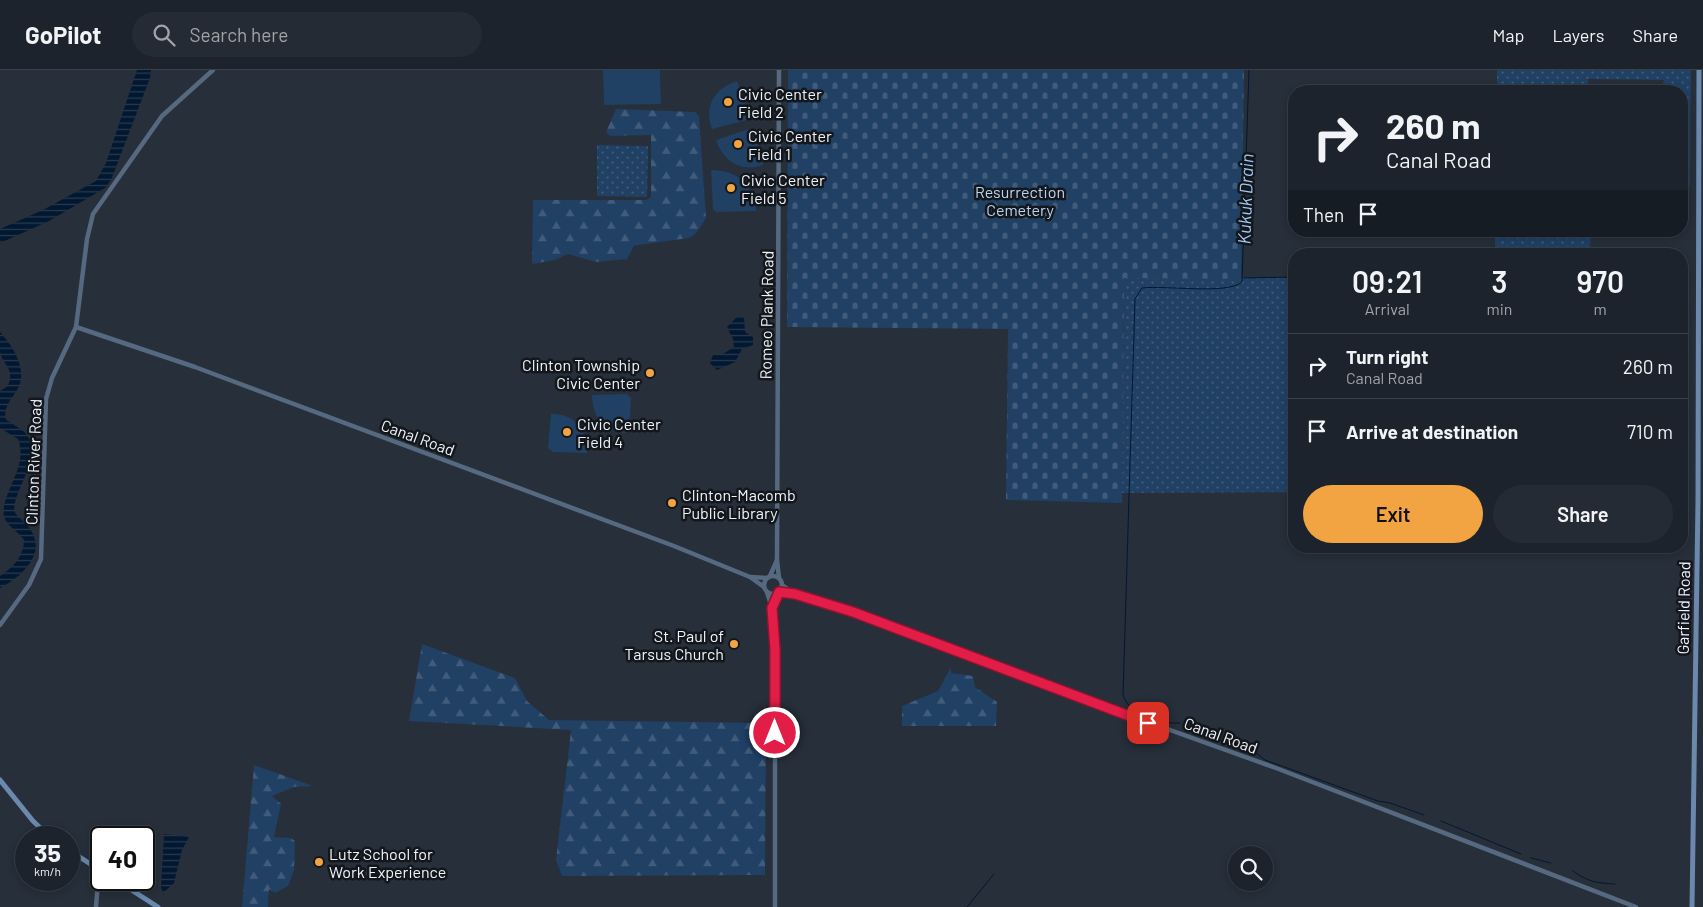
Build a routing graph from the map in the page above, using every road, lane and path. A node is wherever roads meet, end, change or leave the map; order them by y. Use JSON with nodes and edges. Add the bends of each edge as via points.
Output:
{"nodes":[{"id":1,"x":213,"y":70,"type":"edge"},
{"id":2,"x":779,"y":70,"type":"edge"},
{"id":3,"x":1699,"y":70,"type":"edge"},
{"id":4,"x":76,"y":327,"type":"junction"},
{"id":5,"x":1700,"y":501,"type":"edge"},
{"id":6,"x":776,"y":560,"type":"junction"},
{"id":7,"x":750,"y":577,"type":"junction"},
{"id":8,"x":768,"y":577,"type":"junction"},
{"id":9,"x":779,"y":578,"type":"junction"},
{"id":10,"x":782,"y":584,"type":"junction"},
{"id":11,"x":765,"y":589,"type":"junction"},
{"id":12,"x":778,"y":592,"type":"junction"},
{"id":13,"x":795,"y":594,"type":"junction"},
{"id":14,"x":772,"y":608,"type":"junction"},
{"id":15,"x":0,"y":625,"type":"edge"},
{"id":16,"x":0,"y":780,"type":"edge"},
{"id":17,"x":38,"y":826,"type":"edge"},
{"id":18,"x":98,"y":891,"type":"edge"},
{"id":19,"x":133,"y":891,"type":"edge"},
{"id":20,"x":96,"y":907,"type":"edge"},
{"id":21,"x":158,"y":907,"type":"edge"},
{"id":22,"x":775,"y":907,"type":"edge"},
{"id":23,"x":1636,"y":907,"type":"edge"},
{"id":24,"x":1692,"y":907,"type":"edge"}],
"edges":[{"from":1,"to":4,"type":"street","name":"Clinton River Road","via":[[162,116],[93,214]]},
{"from":2,"to":6,"type":"street","name":"Romeo Plank Road"},
{"from":3,"to":5,"type":"main road","name":"Garfield Road"},
{"from":4,"to":7,"type":"street","name":"Canal Road","via":[[358,428]]},
{"from":4,"to":15,"type":"street","name":"Clinton River Road","via":[[52,378],[46,399],[40,564]]},
{"from":5,"to":24,"type":"main road","name":"Garfield Road"},
{"from":6,"to":8,"type":"street","name":"Romeo Plank Road"},
{"from":6,"to":9,"type":"street","name":"Romeo Plank Road"},
{"from":7,"to":8,"type":"street","name":"Canal Road"},
{"from":7,"to":11,"type":"street","name":"Canal Road"},
{"from":8,"to":9,"type":"street"},
{"from":8,"to":11,"type":"street"},
{"from":9,"to":10,"type":"street"},
{"from":10,"to":12,"type":"street"},
{"from":10,"to":13,"type":"street","name":"Canal Road"},
{"from":11,"to":12,"type":"street","via":[[772,594]]},
{"from":11,"to":14,"type":"street"},
{"from":12,"to":13,"type":"street","name":"Canal Road"},
{"from":12,"to":14,"type":"street"},
{"from":13,"to":23,"type":"street","name":"Canal Road","via":[[853,612],[1276,768]]},
{"from":14,"to":22,"type":"street","via":[[775,649]]},
{"from":16,"to":17,"type":"main road"},
{"from":18,"to":20,"type":"street"},
{"from":19,"to":21,"type":"main road"}]}
